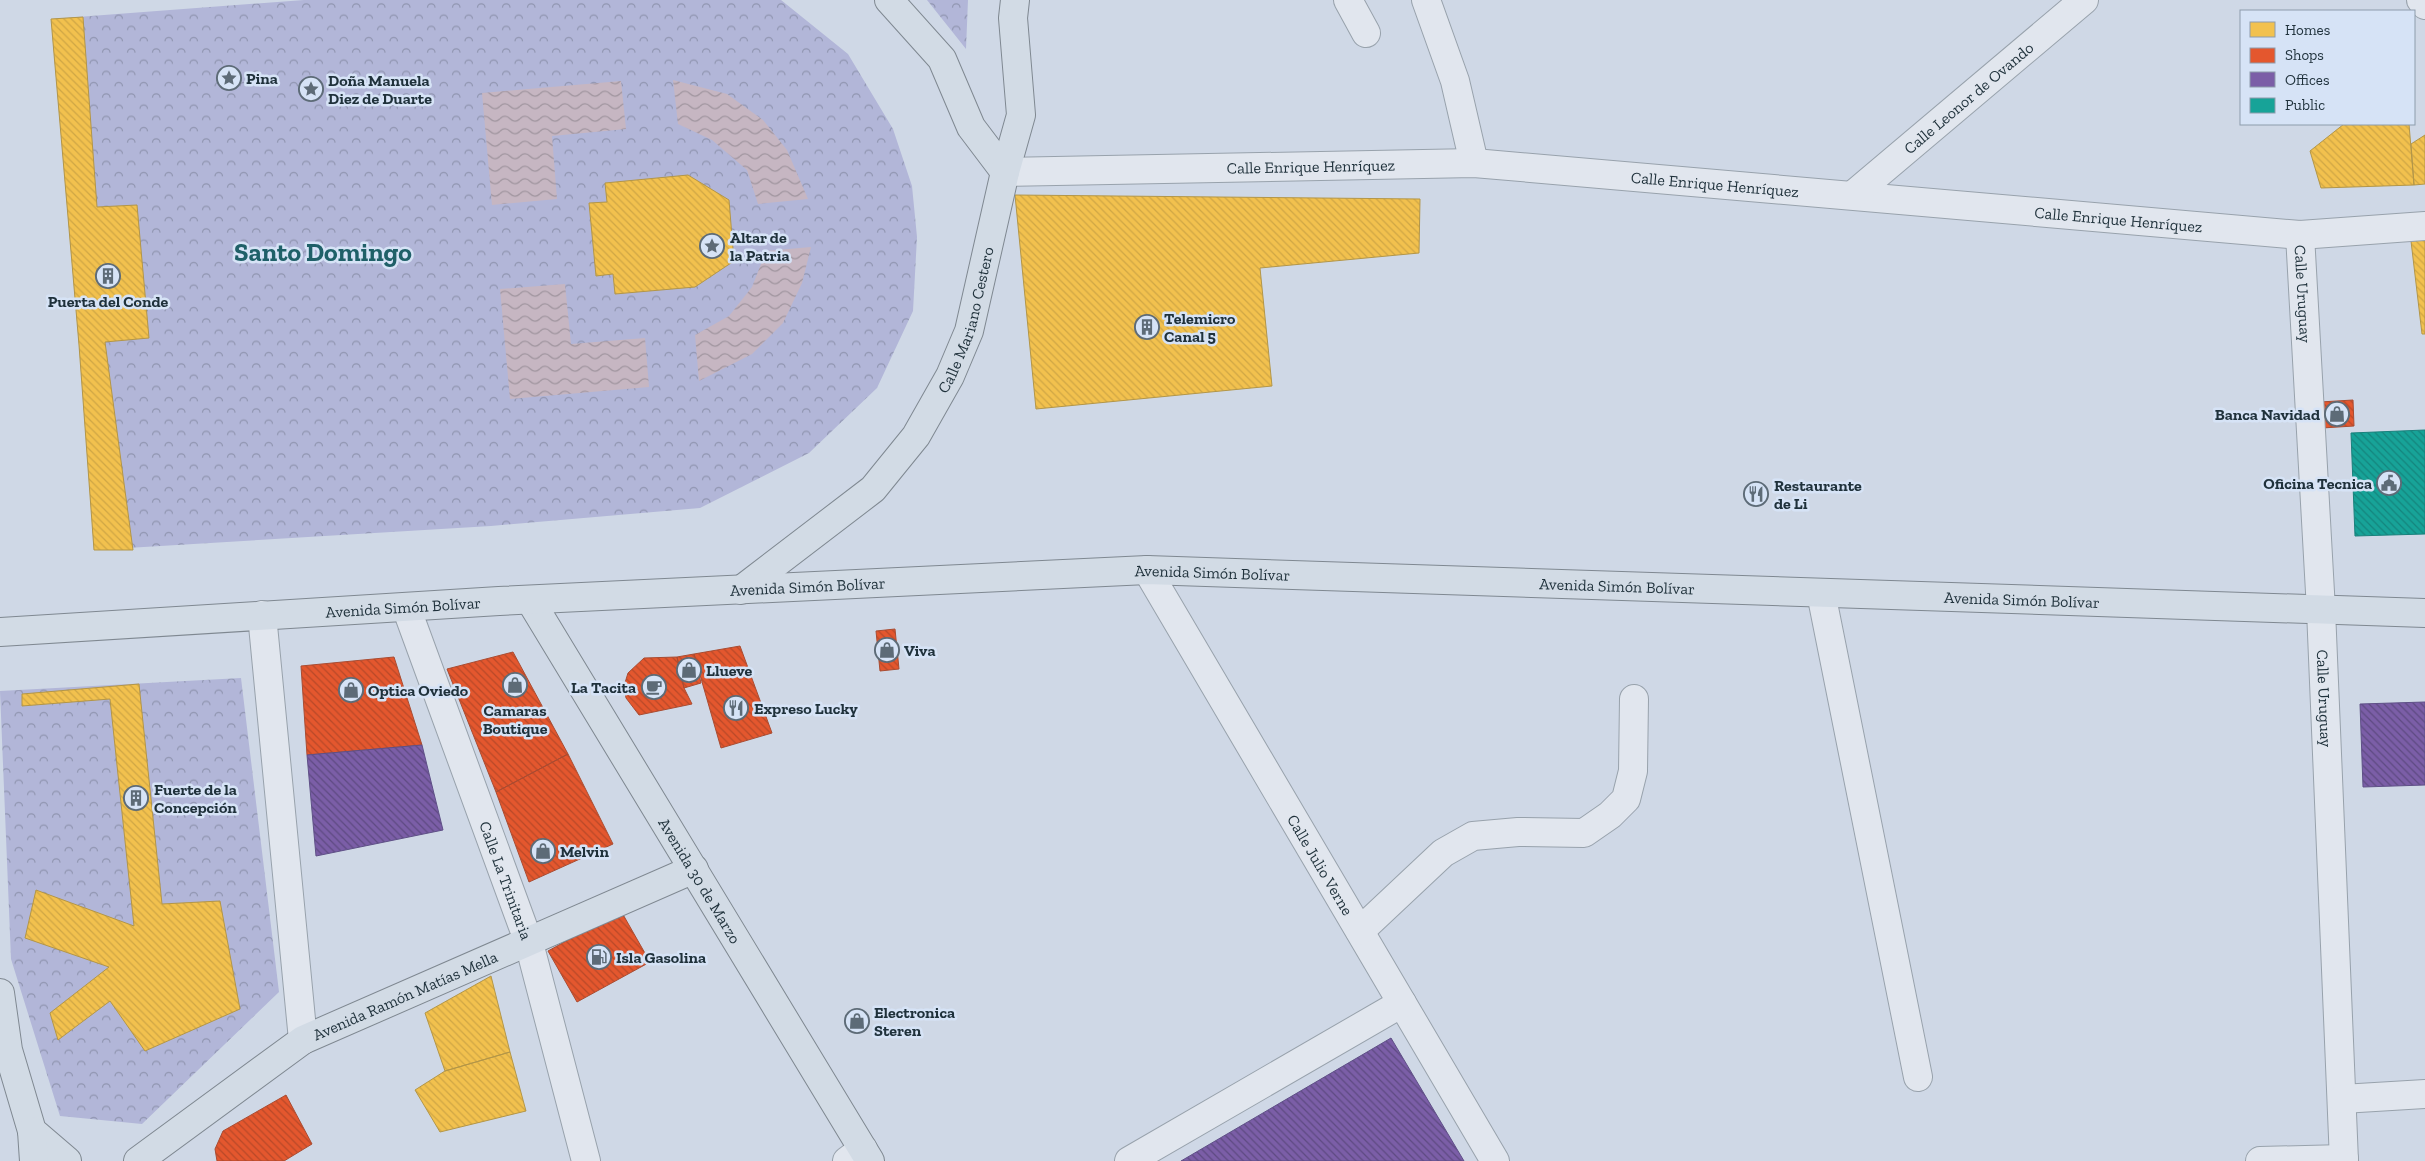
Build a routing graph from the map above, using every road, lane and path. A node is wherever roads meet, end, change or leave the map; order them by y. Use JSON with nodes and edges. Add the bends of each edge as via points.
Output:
{"nodes":[{"id":1,"x":889,"y":0,"type":"edge"},
{"id":2,"x":1014,"y":0,"type":"edge"},
{"id":3,"x":1348,"y":0,"type":"edge"},
{"id":4,"x":1426,"y":0,"type":"edge"},
{"id":5,"x":2084,"y":0,"type":"edge"},
{"id":6,"x":2421,"y":0,"type":"edge"},
{"id":7,"x":2425,"y":5,"type":"edge"},
{"id":8,"x":1366,"y":33,"type":"dead end"},
{"id":9,"x":1474,"y":163,"type":"junction"},
{"id":10,"x":1005,"y":172,"type":"junction"},
{"id":11,"x":1853,"y":195,"type":"junction"},
{"id":12,"x":2425,"y":226,"type":"edge"},
{"id":13,"x":2300,"y":235,"type":"junction"},
{"id":14,"x":1147,"y":570,"type":"junction"},
{"id":15,"x":741,"y":590,"type":"junction"},
{"id":16,"x":1821,"y":593,"type":"junction"},
{"id":17,"x":530,"y":600,"type":"junction"},
{"id":18,"x":406,"y":607,"type":"junction"},
{"id":19,"x":2321,"y":610,"type":"junction"},
{"id":20,"x":2425,"y":614,"type":"edge"},
{"id":21,"x":262,"y":615,"type":"junction"},
{"id":22,"x":0,"y":632,"type":"edge"},
{"id":23,"x":1634,"y":699,"type":"dead end"},
{"id":24,"x":694,"y":869,"type":"junction"},
{"id":25,"x":1360,"y":931,"type":"junction"},
{"id":26,"x":529,"y":942,"type":"junction"},
{"id":27,"x":0,"y":993,"type":"edge"},
{"id":28,"x":1402,"y":1003,"type":"junction"},
{"id":29,"x":302,"y":1040,"type":"junction"},
{"id":30,"x":1918,"y":1077,"type":"dead end"},
{"id":31,"x":2425,"y":1094,"type":"edge"},
{"id":32,"x":2342,"y":1099,"type":"junction"},
{"id":33,"x":32,"y":1131,"type":"junction"},
{"id":34,"x":860,"y":1157,"type":"edge"},
{"id":35,"x":2344,"y":1160,"type":"edge"},
{"id":36,"x":34,"y":1161,"type":"edge"},
{"id":37,"x":67,"y":1161,"type":"edge"},
{"id":38,"x":138,"y":1161,"type":"edge"},
{"id":39,"x":586,"y":1161,"type":"edge"},
{"id":40,"x":1129,"y":1161,"type":"edge"},
{"id":41,"x":1495,"y":1161,"type":"edge"},
{"id":42,"x":2260,"y":1161,"type":"edge"}],
"edges":[{"from":1,"to":10,"type":"main road","via":[[942,59],[971,127]]},
{"from":2,"to":10,"type":"main road","name":"Calle Mariano Cestero","via":[[1021,115]]},
{"from":3,"to":8,"type":"street"},
{"from":4,"to":9,"type":"street","via":[[1455,81]]},
{"from":5,"to":11,"type":"street","name":"Calle Leonor de Ovando"},
{"from":6,"to":7,"type":"street"},
{"from":9,"to":10,"type":"street","name":"Calle Enrique Henríquez"},
{"from":9,"to":11,"type":"street","name":"Calle Enrique Henríquez"},
{"from":10,"to":15,"type":"main road","name":"Calle Mariano Cestero","via":[[969,331],[950,376],[916,436],[873,489]]},
{"from":11,"to":13,"type":"street","name":"Calle Enrique Henríquez"},
{"from":12,"to":13,"type":"street","name":"Calle Enrique Henríquez"},
{"from":13,"to":19,"type":"street","name":"Calle Uruguay"},
{"from":14,"to":15,"type":"main road","name":"Avenida Simón Bolívar"},
{"from":14,"to":16,"type":"main road","name":"Avenida Simón Bolívar"},
{"from":14,"to":25,"type":"street","name":"Calle Julio Verne"},
{"from":15,"to":17,"type":"main road","name":"Avenida Simón Bolívar"},
{"from":16,"to":19,"type":"main road","name":"Avenida Simón Bolívar"},
{"from":16,"to":30,"type":"street"},
{"from":17,"to":18,"type":"main road","name":"Avenida Simón Bolívar"},
{"from":17,"to":24,"type":"main road","name":"Avenida 30 de Marzo"},
{"from":18,"to":21,"type":"main road","name":"Avenida Simón Bolívar"},
{"from":18,"to":26,"type":"street","name":"Calle La Trinitaria"},
{"from":19,"to":20,"type":"main road","name":"Avenida Simón Bolívar"},
{"from":19,"to":32,"type":"street","name":"Calle Uruguay"},
{"from":21,"to":22,"type":"main road","name":"Avenida Simón Bolívar"},
{"from":21,"to":29,"type":"street"},
{"from":23,"to":25,"type":"street","via":[[1633,771],[1626,799],[1610,816],[1584,832],[1473,836],[1442,853]]},
{"from":24,"to":26,"type":"main road","name":"Avenida Ramón Matías Mella"},
{"from":24,"to":34,"type":"main road","name":"Avenida 30 de Marzo"},
{"from":25,"to":28,"type":"street","name":"Calle Julio Verne"},
{"from":26,"to":29,"type":"main road","name":"Avenida Ramón Matías Mella"},
{"from":26,"to":39,"type":"street","name":"Calle La Trinitaria"},
{"from":27,"to":33,"type":"main road","via":[[8,1050]]},
{"from":28,"to":40,"type":"street"},
{"from":28,"to":41,"type":"street","name":"Calle Julio Verne"},
{"from":29,"to":38,"type":"main road","name":"Avenida Ramón Matías Mella"},
{"from":31,"to":32,"type":"street"},
{"from":32,"to":35,"type":"street","name":"Calle Uruguay"},
{"from":33,"to":36,"type":"main road"},
{"from":33,"to":37,"type":"main road"},
{"from":35,"to":42,"type":"street"}]}
